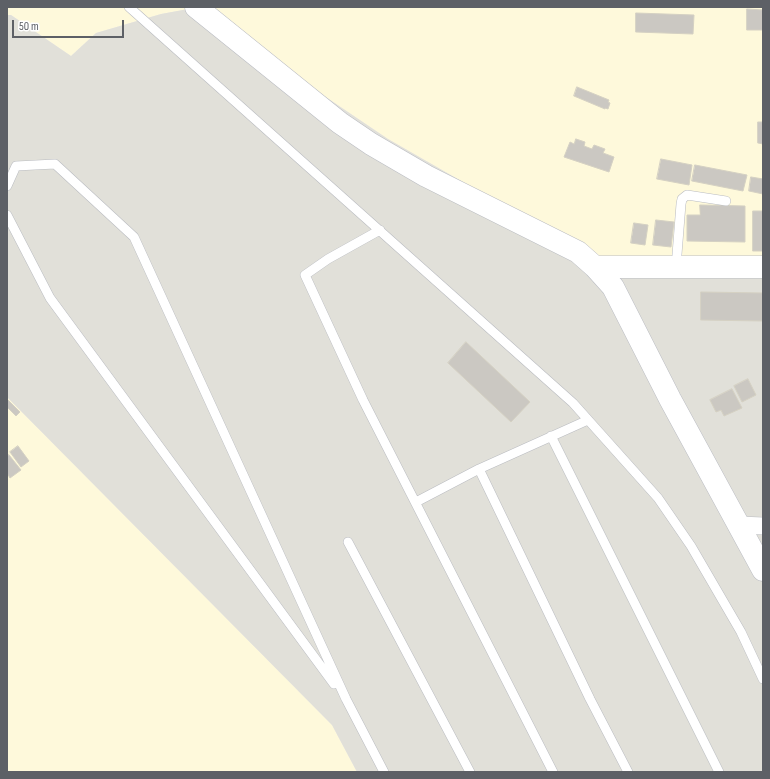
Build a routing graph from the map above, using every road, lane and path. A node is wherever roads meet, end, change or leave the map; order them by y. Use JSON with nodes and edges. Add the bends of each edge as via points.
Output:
{"nodes":[{"id":1,"x":129,"y":7,"type":"edge"},
{"id":2,"x":196,"y":7,"type":"edge"},
{"id":3,"x":7,"y":186,"type":"edge"},
{"id":4,"x":726,"y":201,"type":"dead end"},
{"id":5,"x":7,"y":215,"type":"edge"},
{"id":6,"x":380,"y":230,"type":"junction"},
{"id":7,"x":595,"y":267,"type":"junction"},
{"id":8,"x":676,"y":267,"type":"junction"},
{"id":9,"x":763,"y":267,"type":"edge"},
{"id":10,"x":588,"y":420,"type":"junction"},
{"id":11,"x":551,"y":436,"type":"junction"},
{"id":12,"x":479,"y":469,"type":"junction"},
{"id":13,"x":416,"y":502,"type":"junction"},
{"id":14,"x":739,"y":525,"type":"junction"},
{"id":15,"x":763,"y":526,"type":"edge"},
{"id":16,"x":348,"y":542,"type":"dead end"},
{"id":17,"x":763,"y":570,"type":"edge"},
{"id":18,"x":763,"y":680,"type":"edge"},
{"id":19,"x":346,"y":699,"type":"junction"},
{"id":20,"x":384,"y":772,"type":"edge"},
{"id":21,"x":470,"y":772,"type":"edge"},
{"id":22,"x":553,"y":772,"type":"edge"},
{"id":23,"x":628,"y":772,"type":"edge"},
{"id":24,"x":719,"y":772,"type":"edge"}],
"edges":[{"from":1,"to":6,"type":"lane"},
{"from":2,"to":7,"type":"main road","via":[[340,122],[372,144],[426,176],[578,252]]},
{"from":3,"to":19,"type":"lane","via":[[16,166],[55,164],[134,237]]},
{"from":4,"to":8,"type":"lane","via":[[687,195],[682,199]]},
{"from":5,"to":19,"type":"lane","via":[[50,298]]},
{"from":6,"to":10,"type":"lane","via":[[573,403]]},
{"from":6,"to":13,"type":"lane","via":[[305,275],[363,400]]},
{"from":7,"to":8,"type":"main road"},
{"from":7,"to":14,"type":"main road","via":[[613,287],[670,399]]},
{"from":8,"to":9,"type":"main road"},
{"from":10,"to":11,"type":"lane"},
{"from":10,"to":18,"type":"lane","via":[[658,498],[692,546],[741,632]]},
{"from":11,"to":12,"type":"lane"},
{"from":11,"to":24,"type":"lane"},
{"from":12,"to":13,"type":"lane"},
{"from":12,"to":23,"type":"lane"},
{"from":13,"to":22,"type":"lane"},
{"from":14,"to":15,"type":"street"},
{"from":14,"to":17,"type":"main road"},
{"from":16,"to":21,"type":"lane"},
{"from":19,"to":20,"type":"lane"}]}
